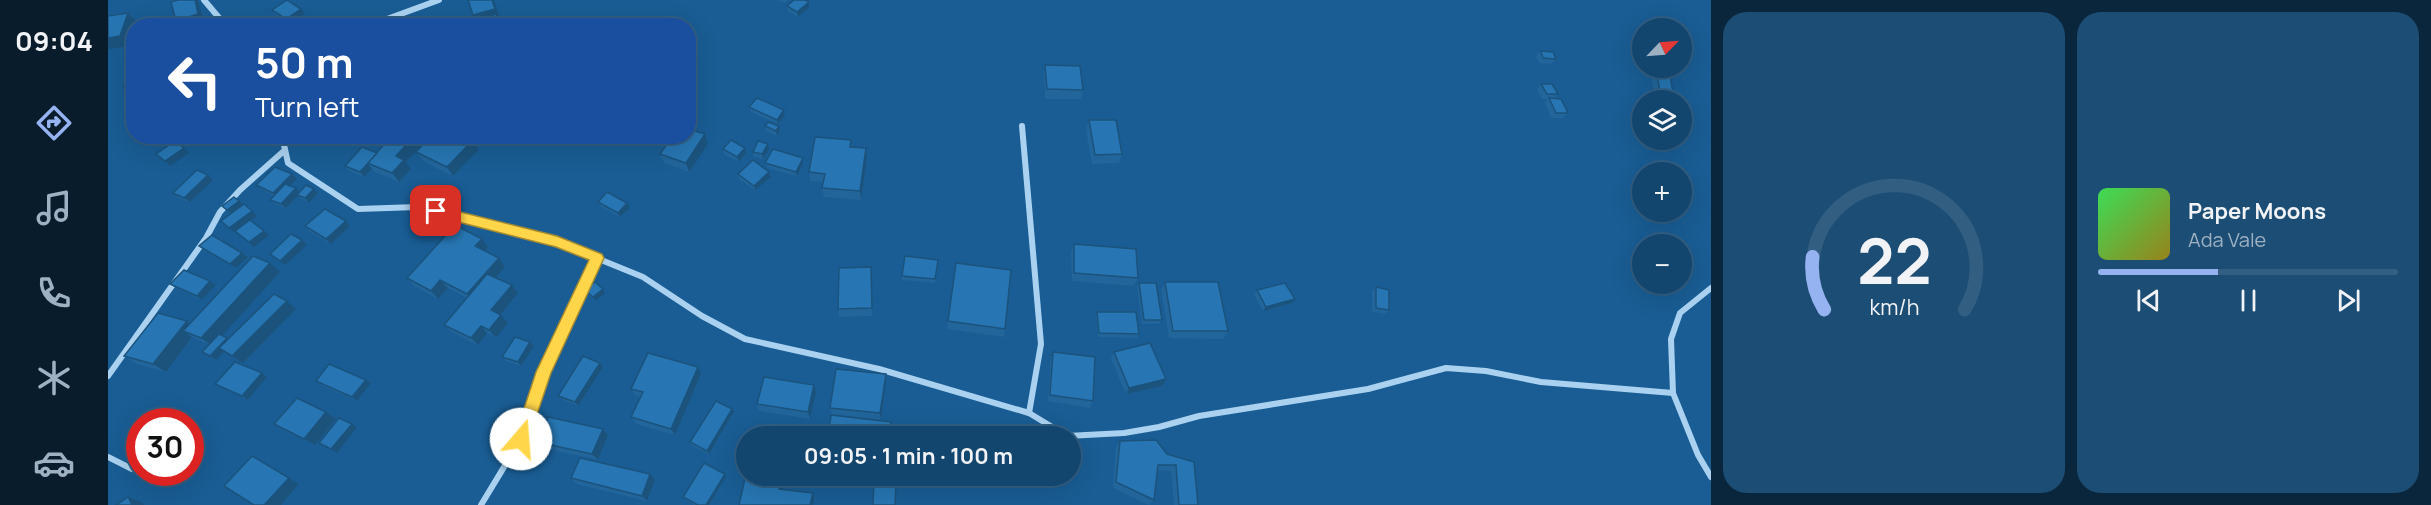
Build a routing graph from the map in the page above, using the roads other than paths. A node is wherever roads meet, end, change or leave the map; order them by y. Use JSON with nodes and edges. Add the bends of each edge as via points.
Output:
{"nodes":[{"id":1,"x":204,"y":0,"type":"edge"},
{"id":2,"x":439,"y":0,"type":"edge"},
{"id":3,"x":219,"y":18,"type":"edge"},
{"id":4,"x":390,"y":18,"type":"edge"},
{"id":5,"x":1022,"y":126,"type":"dead end"},
{"id":6,"x":284,"y":144,"type":"edge"},
{"id":7,"x":285,"y":150,"type":"junction"},
{"id":8,"x":597,"y":258,"type":"junction"},
{"id":9,"x":1711,"y":288,"type":"edge"},
{"id":10,"x":108,"y":376,"type":"edge"},
{"id":11,"x":1673,"y":393,"type":"junction"},
{"id":12,"x":1029,"y":413,"type":"junction"},
{"id":13,"x":108,"y":457,"type":"edge"},
{"id":14,"x":126,"y":466,"type":"edge"},
{"id":15,"x":1711,"y":477,"type":"edge"},
{"id":16,"x":481,"y":505,"type":"edge"}],
"edges":[{"from":1,"to":3,"type":"street"},
{"from":2,"to":4,"type":"street"},
{"from":5,"to":12,"type":"street","via":[[1041,344]]},
{"from":6,"to":7,"type":"street"},
{"from":7,"to":8,"type":"street","via":[[288,163],[358,209],[417,207],[557,242]]},
{"from":7,"to":10,"type":"street","via":[[230,198],[214,218],[206,238]]},
{"from":8,"to":12,"type":"street","via":[[643,277],[746,339],[879,369]]},
{"from":8,"to":16,"type":"street","via":[[543,372],[521,439]]},
{"from":9,"to":11,"type":"street","via":[[1680,313],[1671,339]]},
{"from":11,"to":12,"type":"street","via":[[1541,382],[1446,368],[1368,389],[1199,416],[1124,433],[1067,436]]},
{"from":11,"to":15,"type":"street"},
{"from":13,"to":14,"type":"street"}]}
